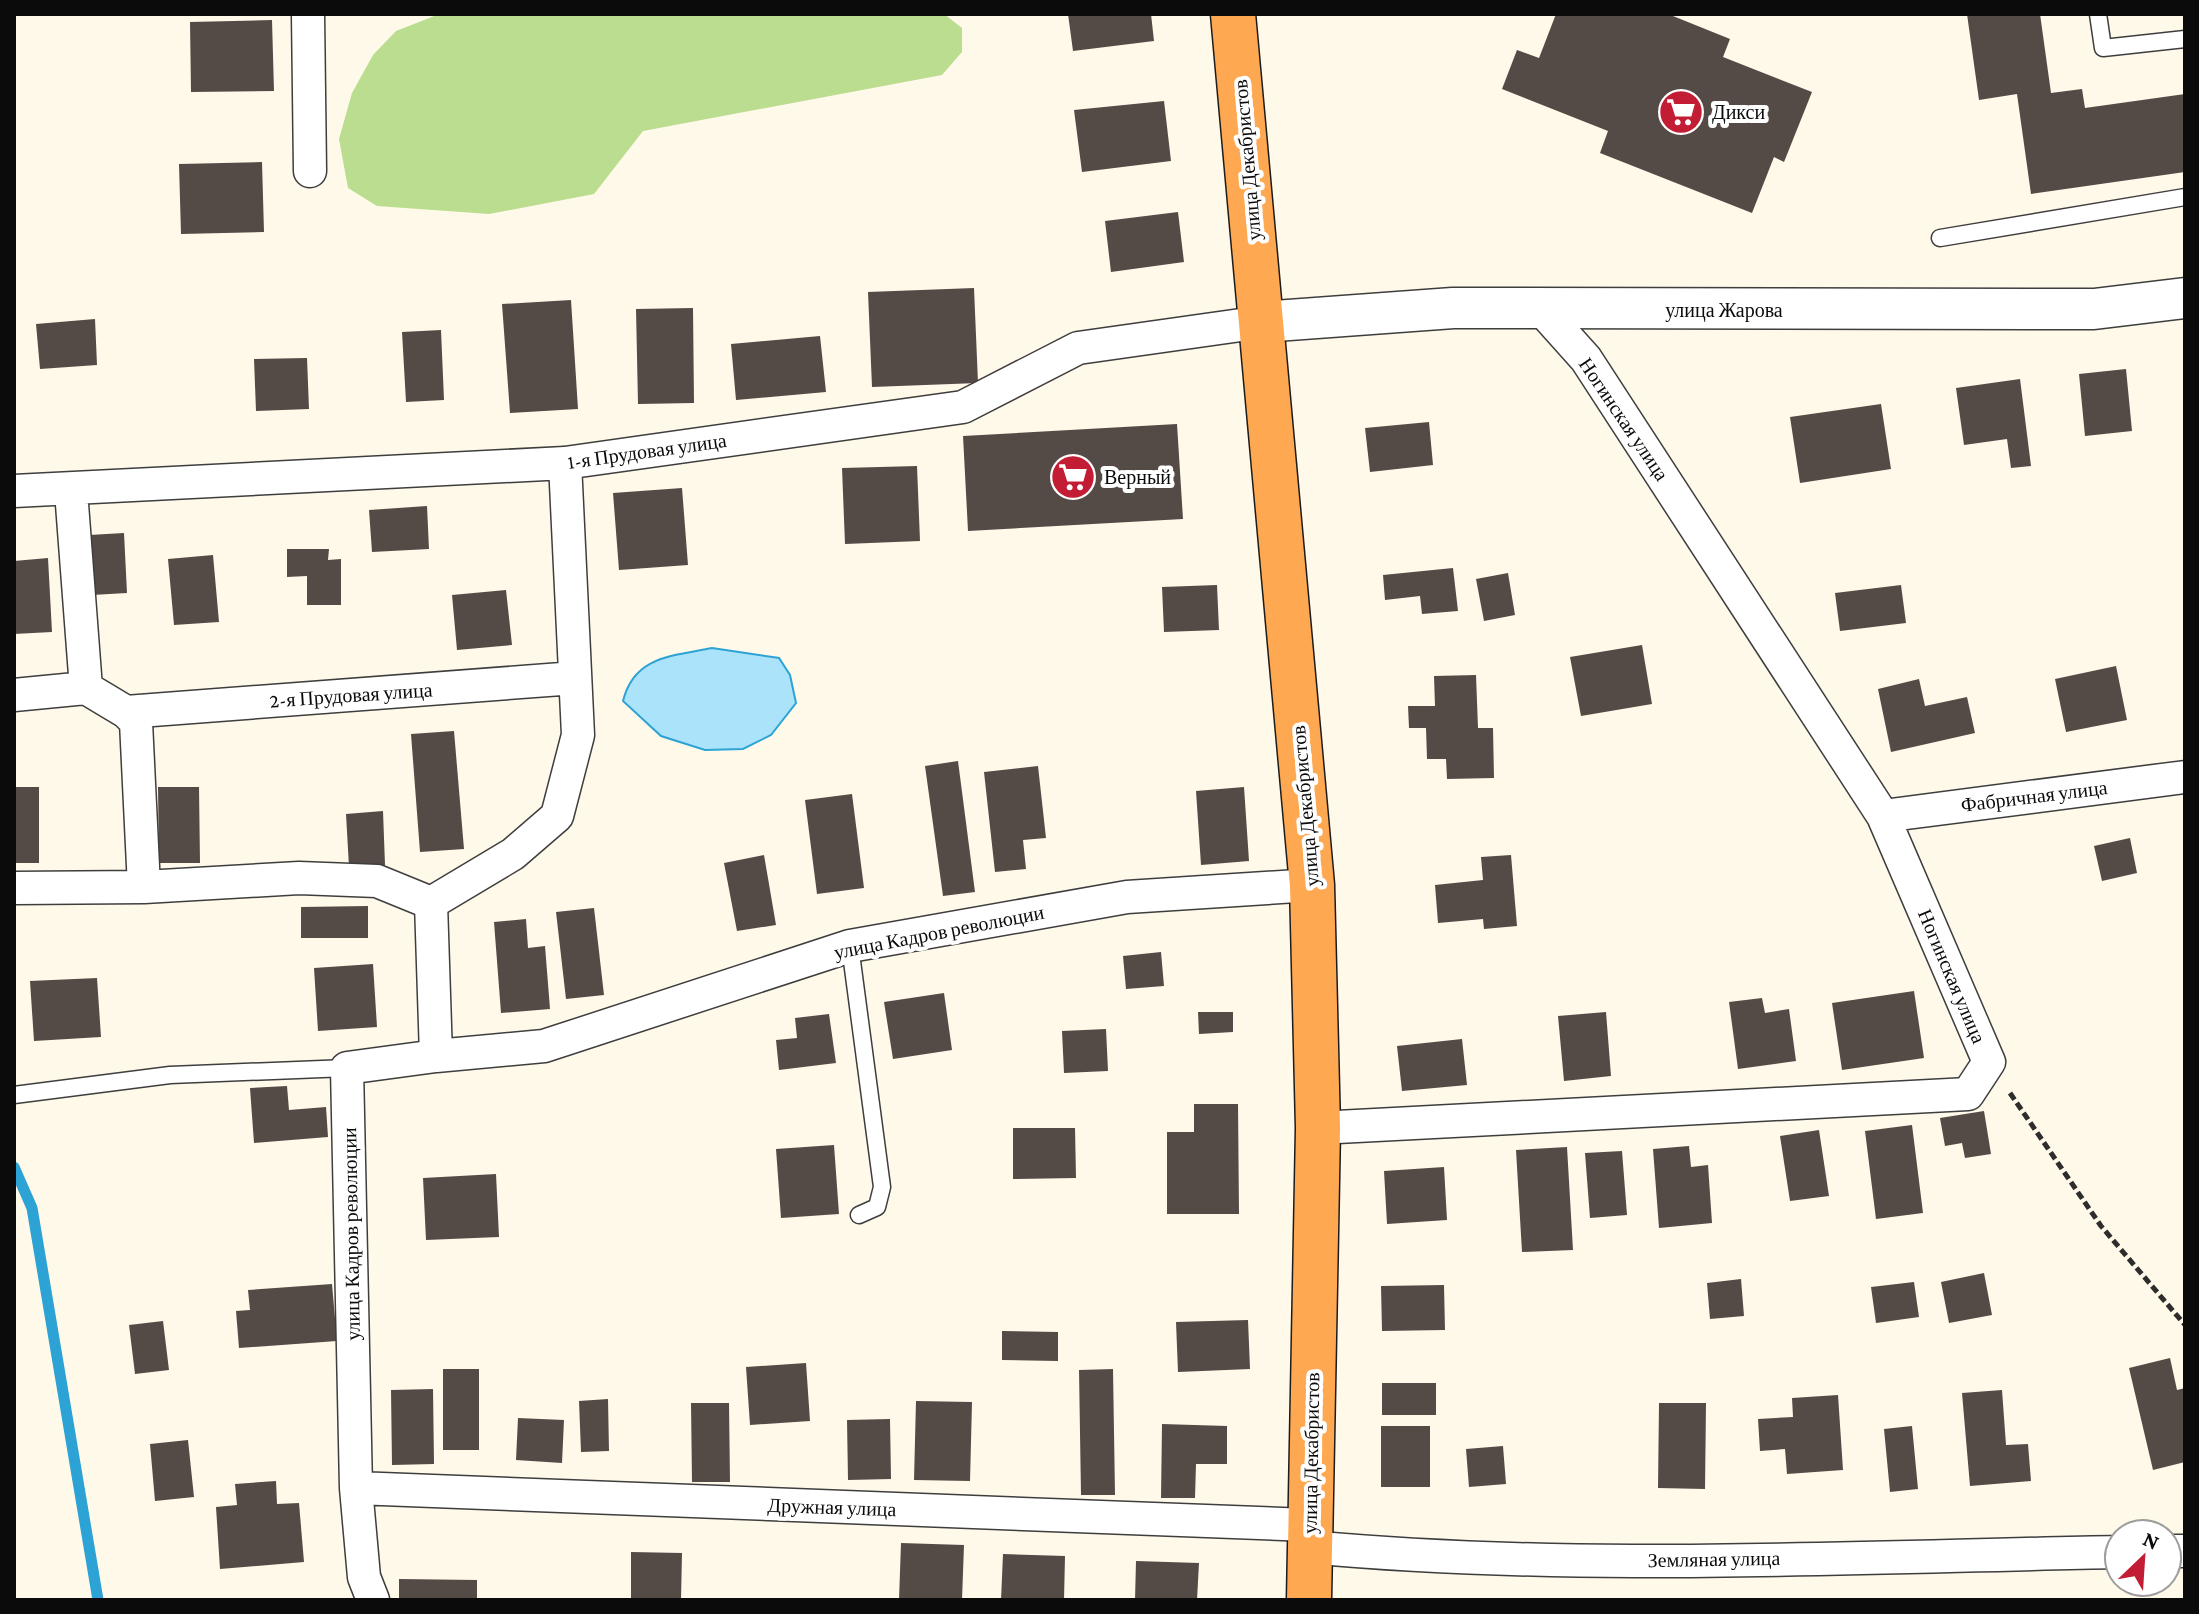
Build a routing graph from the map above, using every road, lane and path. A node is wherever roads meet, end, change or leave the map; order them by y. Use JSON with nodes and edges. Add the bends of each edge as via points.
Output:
{"nodes":[{"id":1,"x":308,"y":14,"type":"edge"},
{"id":2,"x":1233,"y":14,"type":"edge"},
{"id":3,"x":2098,"y":14,"type":"edge"},
{"id":4,"x":2185,"y":39,"type":"edge"},
{"id":5,"x":310,"y":171,"type":"dead end"},
{"id":6,"x":2185,"y":197,"type":"edge"},
{"id":7,"x":1940,"y":238,"type":"dead end"},
{"id":8,"x":2185,"y":298,"type":"edge"},
{"id":9,"x":1543,"y":311,"type":"junction"},
{"id":10,"x":1262,"y":322,"type":"junction"},
{"id":11,"x":565,"y":463,"type":"junction"},
{"id":12,"x":14,"y":491,"type":"edge"},
{"id":13,"x":71,"y":491,"type":"junction"},
{"id":14,"x":575,"y":678,"type":"junction"},
{"id":15,"x":86,"y":688,"type":"junction"},
{"id":16,"x":14,"y":695,"type":"edge"},
{"id":17,"x":126,"y":712,"type":"junction"},
{"id":18,"x":2185,"y":777,"type":"edge"},
{"id":19,"x":1883,"y":816,"type":"junction"},
{"id":20,"x":1312,"y":885,"type":"junction"},
{"id":21,"x":144,"y":887,"type":"junction"},
{"id":22,"x":14,"y":888,"type":"edge"},
{"id":23,"x":431,"y":903,"type":"junction"},
{"id":24,"x":850,"y":946,"type":"junction"},
{"id":25,"x":436,"y":1056,"type":"junction"},
{"id":26,"x":1989,"y":1062,"type":"junction"},
{"id":27,"x":347,"y":1068,"type":"junction"},
{"id":28,"x":14,"y":1095,"type":"edge"},
{"id":29,"x":1318,"y":1128,"type":"junction"},
{"id":30,"x":859,"y":1215,"type":"dead end"},
{"id":31,"x":2185,"y":1325,"type":"edge"},
{"id":32,"x":356,"y":1488,"type":"junction"},
{"id":33,"x":1309,"y":1536,"type":"junction"},
{"id":34,"x":2103,"y":1552,"type":"edge"},
{"id":35,"x":373,"y":1600,"type":"edge"},
{"id":36,"x":1309,"y":1600,"type":"edge"}],
"edges":[{"from":1,"to":5,"type":"street"},
{"from":2,"to":10,"type":"highway","name":"улица Декабристов"},
{"from":3,"to":4,"type":"lane","via":[[2103,48]]},
{"from":6,"to":7,"type":"lane"},
{"from":8,"to":9,"type":"street","name":"улица Жарова","via":[[2094,309]]},
{"from":9,"to":10,"type":"street","name":"улица Жарова","via":[[1453,308]]},
{"from":9,"to":19,"type":"street","name":"Ногинская улица","via":[[1586,359]]},
{"from":10,"to":11,"type":"street","name":"1-я Прудовая улица","via":[[1078,348],[963,407]]},
{"from":10,"to":20,"type":"highway","name":"улица Декабристов"},
{"from":11,"to":13,"type":"street","name":"1-я Прудовая улица"},
{"from":11,"to":14,"type":"street"},
{"from":12,"to":13,"type":"street","name":"1-я Прудовая улица"},
{"from":13,"to":15,"type":"street"},
{"from":14,"to":17,"type":"street","name":"2-я Прудовая улица"},
{"from":14,"to":23,"type":"street","via":[[578,735],[557,816],[513,854]]},
{"from":15,"to":16,"type":"street"},
{"from":15,"to":17,"type":"street"},
{"from":17,"to":21,"type":"street","via":[[136,722],[139,745]]},
{"from":18,"to":19,"type":"street","name":"Фабричная улица"},
{"from":19,"to":26,"type":"street","name":"Ногинская улица"},
{"from":20,"to":24,"type":"street","name":"улица Кадров революции","via":[[1127,897]]},
{"from":20,"to":29,"type":"highway","name":"улица Декабристов"},
{"from":21,"to":22,"type":"street"},
{"from":21,"to":23,"type":"street","via":[[299,878],[377,881]]},
{"from":23,"to":25,"type":"street"},
{"from":24,"to":25,"type":"street","name":"улица Кадров революции","via":[[544,1046]]},
{"from":24,"to":30,"type":"lane","via":[[882,1187],[877,1207]]},
{"from":25,"to":27,"type":"street","name":"улица Кадров революции"},
{"from":26,"to":29,"type":"street","name":"Ногинская улица","via":[[1968,1094]]},
{"from":26,"to":31,"type":"path","via":[[2101,1226]]},
{"from":27,"to":28,"type":"lane","via":[[170,1075]]},
{"from":27,"to":32,"type":"street","name":"улица Кадров революции"},
{"from":29,"to":33,"type":"highway","name":"улица Декабристов"},
{"from":32,"to":33,"type":"street","name":"Дружная улица"},
{"from":32,"to":35,"type":"street","name":"улица Кадров революции","via":[[364,1577]]},
{"from":33,"to":34,"type":"street","name":"Земляная улица","via":[[1368,1553],[1645,1560]]},
{"from":33,"to":36,"type":"highway","name":"улица Декабристов"}]}
